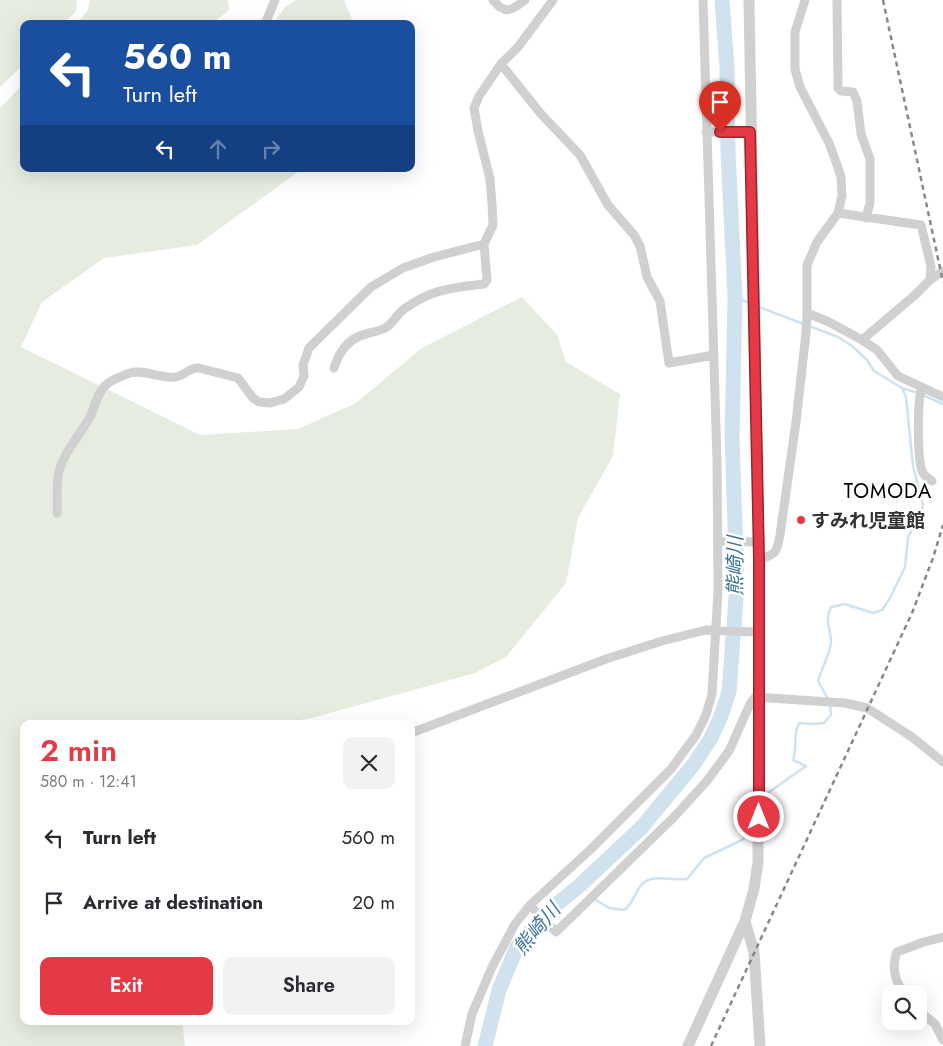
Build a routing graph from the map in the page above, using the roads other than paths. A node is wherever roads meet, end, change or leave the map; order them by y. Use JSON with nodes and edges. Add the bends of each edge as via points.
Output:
{"nodes":[{"id":1,"x":275,"y":0,"type":"edge"},
{"id":2,"x":493,"y":0,"type":"edge"},
{"id":3,"x":525,"y":0,"type":"edge"},
{"id":4,"x":553,"y":0,"type":"edge"},
{"id":5,"x":703,"y":0,"type":"edge"},
{"id":6,"x":749,"y":0,"type":"edge"},
{"id":7,"x":805,"y":0,"type":"edge"},
{"id":8,"x":838,"y":0,"type":"edge"},
{"id":9,"x":267,"y":20,"type":"edge"},
{"id":10,"x":501,"y":64,"type":"junction"},
{"id":11,"x":707,"y":132,"type":"junction"},
{"id":12,"x":748,"y":132,"type":"junction"},
{"id":13,"x":838,"y":213,"type":"junction"},
{"id":14,"x":866,"y":218,"type":"junction"},
{"id":15,"x":484,"y":244,"type":"junction"},
{"id":16,"x":943,"y":271,"type":"edge"},
{"id":17,"x":930,"y":280,"type":"junction"},
{"id":18,"x":807,"y":316,"type":"junction"},
{"id":19,"x":862,"y":340,"type":"junction"},
{"id":20,"x":714,"y":355,"type":"junction"},
{"id":21,"x":334,"y":368,"type":"dead end"},
{"id":22,"x":921,"y":392,"type":"junction"},
{"id":23,"x":943,"y":397,"type":"edge"},
{"id":24,"x":932,"y":481,"type":"dead end"},
{"id":25,"x":57,"y":513,"type":"dead end"},
{"id":26,"x":719,"y":541,"type":"junction"},
{"id":27,"x":755,"y":542,"type":"junction"},
{"id":28,"x":759,"y":558,"type":"junction"},
{"id":29,"x":715,"y":630,"type":"junction"},
{"id":30,"x":754,"y":632,"type":"junction"},
{"id":31,"x":758,"y":697,"type":"junction"},
{"id":32,"x":415,"y":732,"type":"edge"},
{"id":33,"x":943,"y":762,"type":"edge"},
{"id":34,"x":531,"y":906,"type":"junction"},
{"id":35,"x":745,"y":922,"type":"junction"},
{"id":36,"x":943,"y":937,"type":"edge"},
{"id":37,"x":898,"y":985,"type":"edge"},
{"id":38,"x":927,"y":1015,"type":"edge"},
{"id":39,"x":939,"y":1021,"type":"edge"},
{"id":40,"x":943,"y":1040,"type":"edge"},
{"id":41,"x":465,"y":1046,"type":"edge"},
{"id":42,"x":688,"y":1046,"type":"edge"},
{"id":43,"x":760,"y":1046,"type":"edge"}],
"edges":[{"from":1,"to":9,"type":"street"},
{"from":2,"to":3,"type":"street","via":[[505,10],[513,9]]},
{"from":4,"to":10,"type":"street"},
{"from":5,"to":11,"type":"street"},
{"from":6,"to":12,"type":"street"},
{"from":7,"to":13,"type":"street","via":[[795,32],[794,69],[829,143],[841,177],[842,196]]},
{"from":8,"to":14,"type":"street","via":[[838,88],[853,92],[861,134],[870,159],[870,203]]},
{"from":10,"to":15,"type":"street","via":[[478,96],[474,108],[490,179],[493,224]]},
{"from":10,"to":20,"type":"street","via":[[580,155],[608,206],[634,235],[660,301],[670,363]]},
{"from":11,"to":12,"type":"street"},
{"from":11,"to":20,"type":"street"},
{"from":12,"to":27,"type":"street","via":[[754,294]]},
{"from":13,"to":14,"type":"street"},
{"from":13,"to":18,"type":"street","via":[[817,242],[807,265]]},
{"from":14,"to":17,"type":"street","via":[[921,225],[931,266]]},
{"from":15,"to":21,"type":"street","via":[[488,280],[484,284],[437,290],[422,297],[398,313],[386,328],[356,337],[337,358]]},
{"from":15,"to":25,"type":"street","via":[[403,268],[371,287],[308,348],[299,388],[284,399],[259,402],[238,378],[194,367],[176,377],[131,373],[106,385],[60,467],[56,489]]},
{"from":16,"to":17,"type":"street"},
{"from":17,"to":19,"type":"street"},
{"from":18,"to":19,"type":"street","via":[[829,322]]},
{"from":18,"to":28,"type":"street","via":[[780,535],[775,553]]},
{"from":19,"to":22,"type":"street","via":[[878,350],[898,376]]},
{"from":20,"to":26,"type":"street"},
{"from":22,"to":23,"type":"street"},
{"from":22,"to":24,"type":"street","via":[[918,412],[920,459],[923,472]]},
{"from":26,"to":27,"type":"street"},
{"from":26,"to":29,"type":"street"},
{"from":27,"to":28,"type":"street"},
{"from":28,"to":30,"type":"street"},
{"from":29,"to":30,"type":"street"},
{"from":29,"to":32,"type":"street","via":[[662,641]]},
{"from":29,"to":34,"type":"street","via":[[712,694],[690,746],[646,795]]},
{"from":30,"to":31,"type":"street"},
{"from":31,"to":33,"type":"street","via":[[867,708]]},
{"from":31,"to":34,"type":"street","via":[[753,699],[729,751],[706,782],[556,932]]},
{"from":31,"to":35,"type":"street","via":[[757,874]]},
{"from":34,"to":41,"type":"street","via":[[515,924],[492,967],[472,1014]]},
{"from":35,"to":42,"type":"street"},
{"from":35,"to":43,"type":"street","via":[[754,952]]},
{"from":36,"to":37,"type":"street","via":[[897,952],[895,976]]},
{"from":38,"to":39,"type":"street"},
{"from":39,"to":40,"type":"street"}]}
